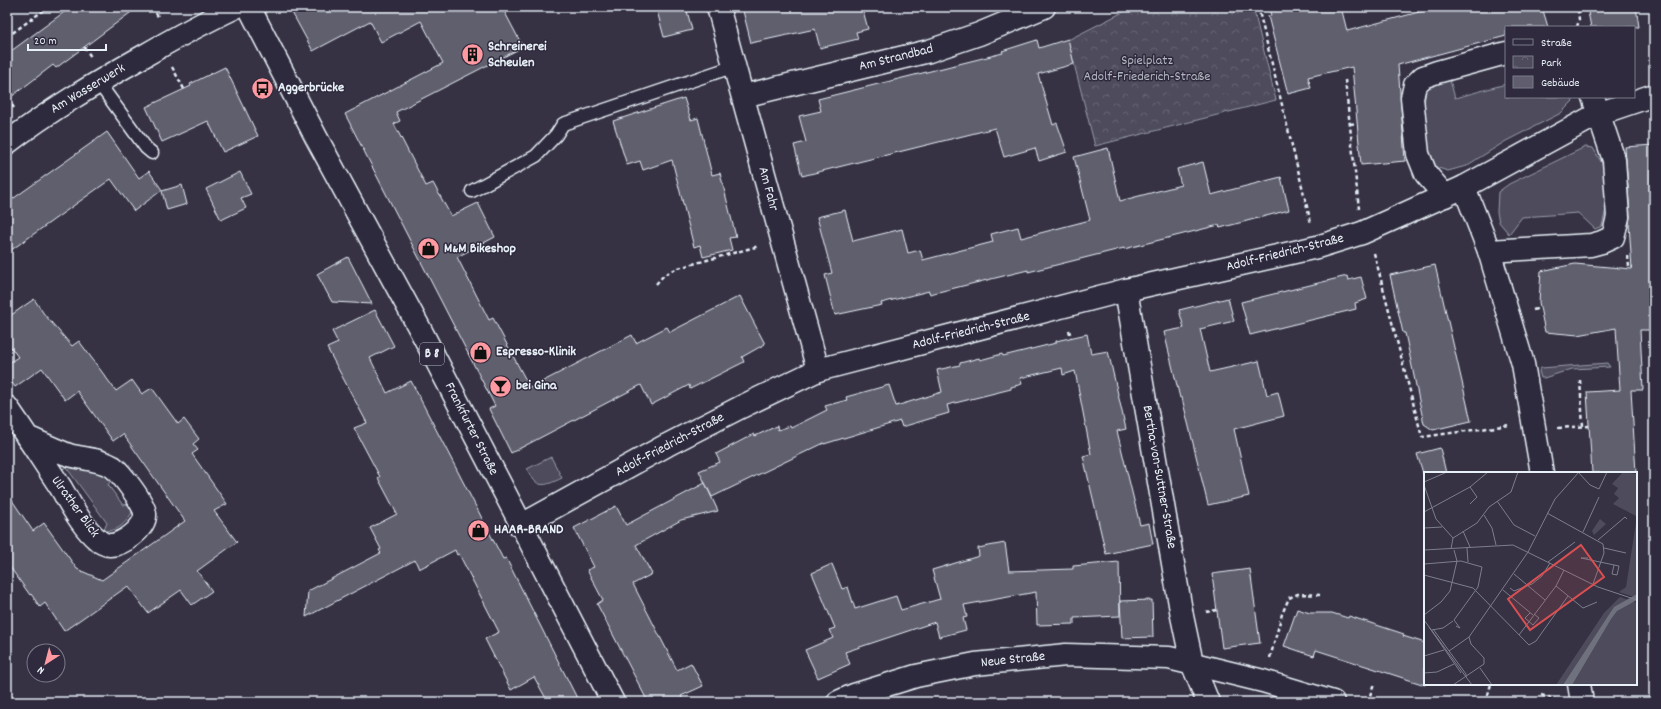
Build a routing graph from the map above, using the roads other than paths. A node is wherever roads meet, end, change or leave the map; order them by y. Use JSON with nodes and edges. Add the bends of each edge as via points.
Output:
{"nodes":[{"id":1,"x":236,"y":7,"type":"edge"},
{"id":2,"x":249,"y":7,"type":"edge"},
{"id":3,"x":718,"y":7,"type":"edge"},
{"id":4,"x":1044,"y":7,"type":"edge"},
{"id":5,"x":1505,"y":53,"type":"edge"},
{"id":6,"x":735,"y":66,"type":"junction"},
{"id":7,"x":98,"y":82,"type":"junction"},
{"id":8,"x":1654,"y":95,"type":"edge"},
{"id":9,"x":743,"y":96,"type":"junction"},
{"id":10,"x":1595,"y":106,"type":"edge"},
{"id":11,"x":7,"y":143,"type":"edge"},
{"id":12,"x":152,"y":153,"type":"dead end"},
{"id":13,"x":472,"y":191,"type":"dead end"},
{"id":14,"x":1454,"y":191,"type":"junction"},
{"id":15,"x":1489,"y":251,"type":"junction"},
{"id":16,"x":1126,"y":290,"type":"junction"},
{"id":17,"x":818,"y":370,"type":"junction"},
{"id":18,"x":7,"y":407,"type":"edge"},
{"id":19,"x":28,"y":437,"type":"junction"},
{"id":20,"x":1542,"y":472,"type":"edge"},
{"id":21,"x":520,"y":526,"type":"junction"},
{"id":22,"x":1192,"y":663,"type":"junction"},
{"id":23,"x":1579,"y":685,"type":"edge"},
{"id":24,"x":613,"y":702,"type":"edge"},
{"id":25,"x":838,"y":702,"type":"edge"},
{"id":26,"x":1208,"y":702,"type":"edge"},
{"id":27,"x":1333,"y":702,"type":"edge"},
{"id":28,"x":1582,"y":702,"type":"edge"}],
"edges":[{"from":1,"to":7,"type":"street","name":"Am Wasserwerk","via":[[205,21]]},
{"from":2,"to":21,"type":"street","name":"Frankfurter Straße","number":"B 8"},
{"from":3,"to":6,"type":"street","name":"Am Fahr"},
{"from":4,"to":9,"type":"street","name":"Am Strandbad","via":[[929,51]]},
{"from":5,"to":14,"type":"street","via":[[1437,72],[1423,77],[1415,85],[1412,98],[1418,154],[1426,174]]},
{"from":6,"to":9,"type":"street","name":"Am Fahr"},
{"from":6,"to":13,"type":"lane","via":[[563,124],[536,156]]},
{"from":7,"to":11,"type":"street","name":"Am Wasserwerk"},
{"from":7,"to":12,"type":"lane"},
{"from":8,"to":10,"type":"street","name":"Adolf-Friedrich-Straße"},
{"from":9,"to":17,"type":"street","name":"Am Fahr"},
{"from":10,"to":14,"type":"street","name":"Adolf-Friedrich-Straße"},
{"from":10,"to":15,"type":"street","via":[[1614,160],[1618,218],[1613,237],[1591,245]]},
{"from":14,"to":15,"type":"street"},
{"from":14,"to":16,"type":"street","name":"Adolf-Friedrich-Straße","via":[[1362,233],[1317,247]]},
{"from":15,"to":20,"type":"street","via":[[1522,364]]},
{"from":16,"to":17,"type":"street","name":"Adolf-Friedrich-Straße"},
{"from":16,"to":22,"type":"street","name":"Bertha-von-Suttner-Straße"},
{"from":17,"to":21,"type":"street","name":"Adolf-Friedrich-Straße","via":[[667,445]]},
{"from":18,"to":19,"type":"street","name":"Ulrather Blick"},
{"from":19,"to":19,"type":"street","name":"Ulrather Blick","via":[[73,508],[99,540],[108,545],[120,543],[138,530],[146,513],[136,493],[114,468],[105,463],[69,455]]},
{"from":21,"to":24,"type":"street","name":"Frankfurter Straße","number":"B 8"},
{"from":22,"to":25,"type":"street","name":"Neue Straße","via":[[1149,656],[1066,655],[975,664],[916,676]]},
{"from":22,"to":26,"type":"street","name":"Bertha-von-Suttner-Straße"},
{"from":22,"to":27,"type":"street"},
{"from":23,"to":28,"type":"street"}]}
